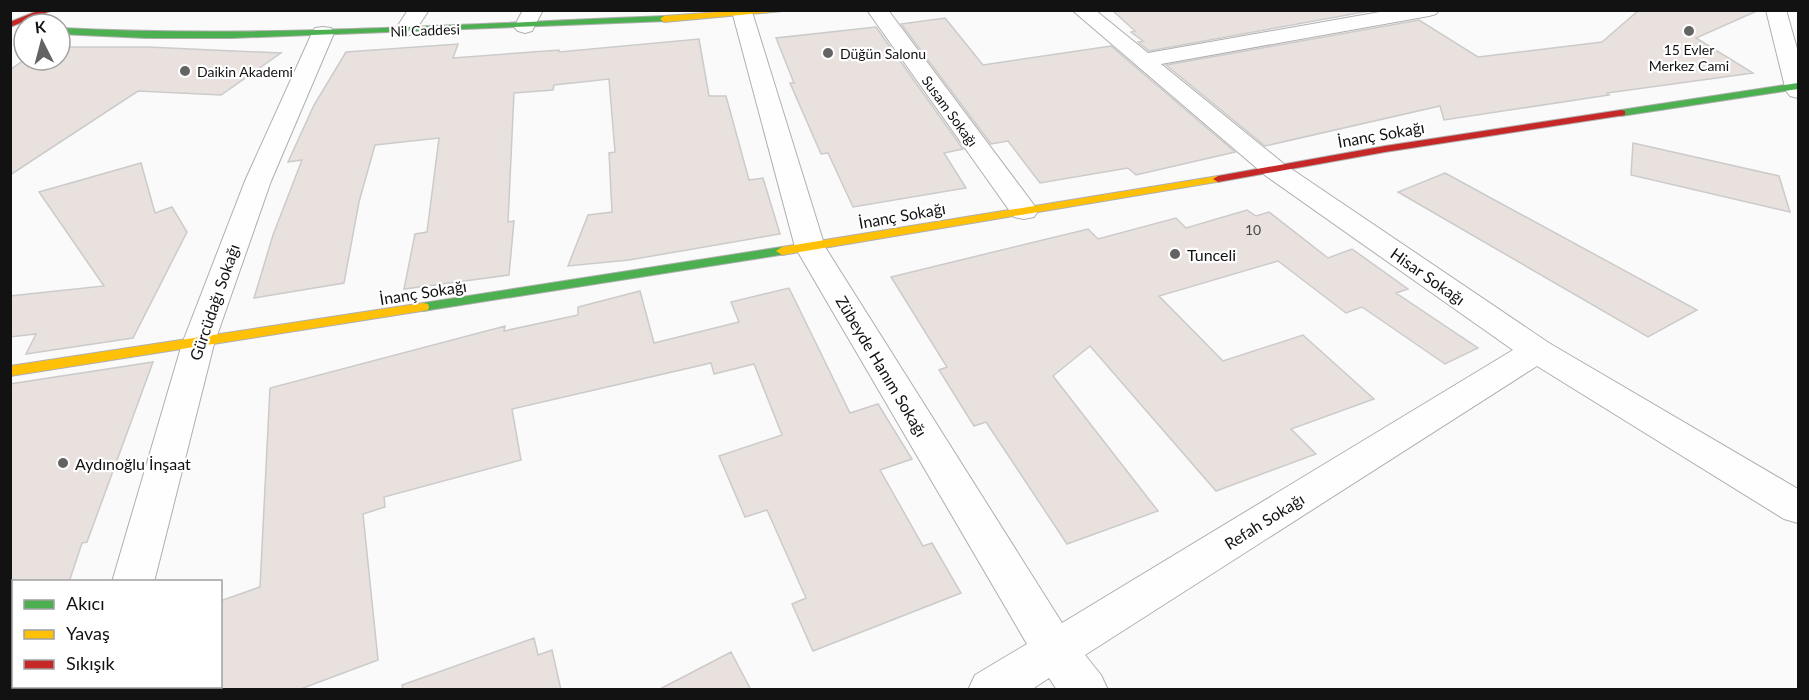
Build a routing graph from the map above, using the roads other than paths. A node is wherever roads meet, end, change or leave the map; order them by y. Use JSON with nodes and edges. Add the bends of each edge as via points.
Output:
{"nodes":[{"id":1,"x":419,"y":10,"type":"edge"},
{"id":2,"x":789,"y":10,"type":"edge"},
{"id":3,"x":877,"y":10,"type":"edge"},
{"id":4,"x":1082,"y":10,"type":"edge"},
{"id":5,"x":1429,"y":10,"type":"edge"},
{"id":6,"x":1776,"y":10,"type":"edge"},
{"id":7,"x":744,"y":13,"type":"edge"},
{"id":8,"x":626,"y":16,"type":"edge"},
{"id":9,"x":529,"y":19,"type":"edge"},
{"id":10,"x":406,"y":30,"type":"junction"},
{"id":11,"x":72,"y":32,"type":"edge"},
{"id":12,"x":323,"y":33,"type":"junction"},
{"id":13,"x":1143,"y":61,"type":"junction"},
{"id":14,"x":1798,"y":88,"type":"edge"},
{"id":15,"x":1275,"y":170,"type":"junction"},
{"id":16,"x":1024,"y":211,"type":"junction"},
{"id":17,"x":810,"y":247,"type":"junction"},
{"id":18,"x":198,"y":344,"type":"junction"},
{"id":19,"x":1537,"y":351,"type":"junction"},
{"id":20,"x":10,"y":371,"type":"edge"},
{"id":21,"x":1798,"y":508,"type":"edge"},
{"id":22,"x":134,"y":580,"type":"edge"},
{"id":23,"x":1054,"y":651,"type":"junction"},
{"id":24,"x":991,"y":690,"type":"edge"},
{"id":25,"x":1085,"y":690,"type":"edge"}],
"edges":[{"from":1,"to":10,"type":"street"},
{"from":2,"to":7,"type":"street","name":"Nil Caddesi"},
{"from":3,"to":16,"type":"street","name":"Susam Sokağı"},
{"from":4,"to":13,"type":"street","name":"Hisar Sokağı"},
{"from":5,"to":13,"type":"street"},
{"from":6,"to":14,"type":"street"},
{"from":7,"to":8,"type":"street","name":"Nil Caddesi"},
{"from":7,"to":17,"type":"street","name":"Zübeyde Hanım Sokağı"},
{"from":8,"to":9,"type":"street","name":"Nil Caddesi"},
{"from":9,"to":10,"type":"street","name":"Nil Caddesi"},
{"from":10,"to":12,"type":"street","name":"Nil Caddesi"},
{"from":11,"to":12,"type":"street","name":"Nil Caddesi"},
{"from":12,"to":18,"type":"street","name":"Gürcüdağı Sokağı","via":[[254,190]]},
{"from":13,"to":15,"type":"street","name":"Hisar Sokağı"},
{"from":14,"to":15,"type":"street","name":"İnanç Sokağı","via":[[1385,149]]},
{"from":15,"to":16,"type":"street","name":"İnanç Sokağı"},
{"from":15,"to":19,"type":"street","name":"Hisar Sokağı"},
{"from":16,"to":17,"type":"street","name":"İnanç Sokağı"},
{"from":17,"to":18,"type":"street","name":"İnanç Sokağı"},
{"from":17,"to":23,"type":"street","name":"Zübeyde Hanım Sokağı"},
{"from":18,"to":20,"type":"street","name":"İnanç Sokağı"},
{"from":18,"to":22,"type":"street","name":"Gürcüdağı Sokağı"},
{"from":19,"to":21,"type":"street","name":"Hisar Sokağı"},
{"from":19,"to":23,"type":"street","name":"Refah Sokağı"},
{"from":23,"to":24,"type":"street","name":"Refah Sokağı"},
{"from":23,"to":25,"type":"street","name":"Zübeyde Hanım Sokağı"}]}
